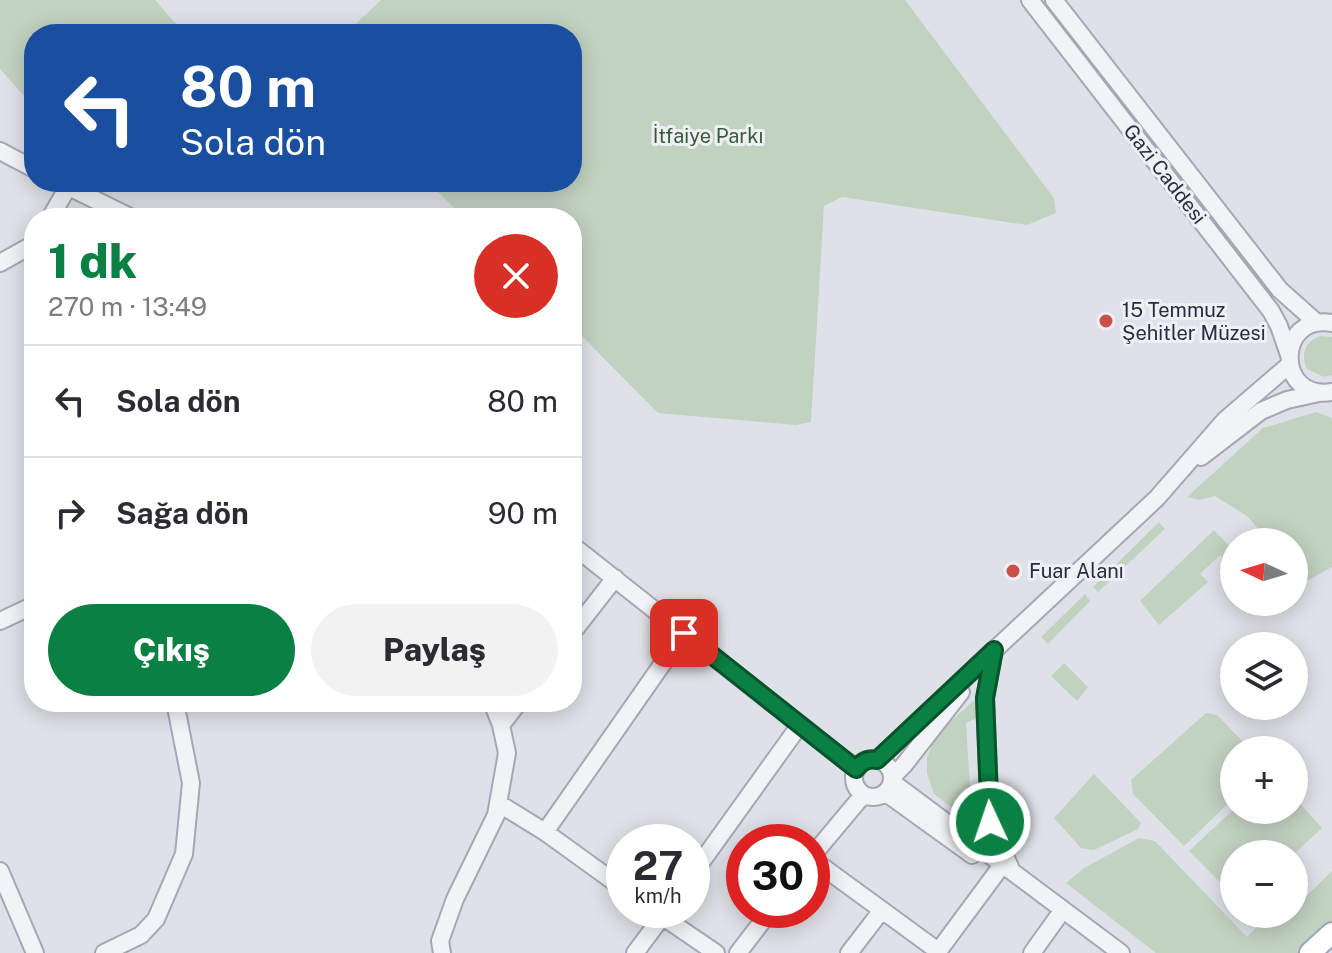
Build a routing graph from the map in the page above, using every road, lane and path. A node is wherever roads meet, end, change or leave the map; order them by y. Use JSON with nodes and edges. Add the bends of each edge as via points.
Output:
{"nodes":[{"id":1,"x":1030,"y":0,"type":"edge"},
{"id":2,"x":1054,"y":0,"type":"edge"},
{"id":3,"x":0,"y":151,"type":"edge"},
{"id":4,"x":24,"y":164,"type":"edge"},
{"id":5,"x":80,"y":192,"type":"edge"},
{"id":6,"x":112,"y":208,"type":"edge"},
{"id":7,"x":24,"y":250,"type":"edge"},
{"id":8,"x":0,"y":263,"type":"edge"},
{"id":9,"x":1324,"y":322,"type":"edge"},
{"id":10,"x":1289,"y":360,"type":"junction"},
{"id":11,"x":1325,"y":392,"type":"edge"},
{"id":12,"x":1171,"y":480,"type":"junction"},
{"id":13,"x":582,"y":553,"type":"edge"},
{"id":14,"x":615,"y":578,"type":"junction"},
{"id":15,"x":24,"y":610,"type":"edge"},
{"id":16,"x":582,"y":620,"type":"edge"},
{"id":17,"x":0,"y":621,"type":"edge"},
{"id":18,"x":684,"y":633,"type":"junction"},
{"id":19,"x":994,"y":650,"type":"junction"},
{"id":20,"x":177,"y":712,"type":"edge"},
{"id":21,"x":496,"y":712,"type":"edge"},
{"id":22,"x":511,"y":712,"type":"edge"},
{"id":23,"x":501,"y":725,"type":"junction"},
{"id":24,"x":799,"y":726,"type":"junction"},
{"id":25,"x":877,"y":760,"type":"junction"},
{"id":26,"x":856,"y":769,"type":"junction"},
{"id":27,"x":890,"y":784,"type":"junction"},
{"id":28,"x":863,"y":795,"type":"junction"},
{"id":29,"x":498,"y":803,"type":"junction"},
{"id":30,"x":545,"y":832,"type":"junction"},
{"id":31,"x":830,"y":836,"type":"edge"},
{"id":32,"x":710,"y":850,"type":"edge"},
{"id":33,"x":0,"y":871,"type":"edge"},
{"id":34,"x":830,"y":871,"type":"edge"},
{"id":35,"x":1004,"y":872,"type":"junction"},
{"id":36,"x":606,"y":876,"type":"edge"},
{"id":37,"x":882,"y":910,"type":"junction"},
{"id":38,"x":1057,"y":918,"type":"junction"},
{"id":39,"x":651,"y":928,"type":"edge"},
{"id":40,"x":682,"y":928,"type":"edge"},
{"id":41,"x":757,"y":928,"type":"edge"},
{"id":42,"x":1332,"y":933,"type":"edge"},
{"id":43,"x":937,"y":952,"type":"edge"},
{"id":44,"x":35,"y":953,"type":"edge"},
{"id":45,"x":104,"y":953,"type":"edge"},
{"id":46,"x":442,"y":953,"type":"edge"},
{"id":47,"x":635,"y":953,"type":"edge"},
{"id":48,"x":716,"y":953,"type":"edge"},
{"id":49,"x":738,"y":953,"type":"edge"},
{"id":50,"x":849,"y":953,"type":"edge"},
{"id":51,"x":1032,"y":953,"type":"edge"},
{"id":52,"x":1104,"y":953,"type":"edge"},
{"id":53,"x":1121,"y":953,"type":"edge"},
{"id":54,"x":1310,"y":953,"type":"edge"}],
"edges":[{"from":1,"to":10,"type":"street","name":"Gazi Caddesi","via":[[1271,311]]},
{"from":2,"to":9,"type":"street","name":"Gazi Caddesi","via":[[1280,290]]},
{"from":3,"to":4,"type":"street"},
{"from":5,"to":6,"type":"street"},
{"from":7,"to":8,"type":"street"},
{"from":9,"to":10,"type":"street","via":[[1296,336]]},
{"from":10,"to":11,"type":"street","via":[[1300,383]]},
{"from":10,"to":12,"type":"street"},
{"from":11,"to":12,"type":"street","via":[[1261,411]]},
{"from":12,"to":19,"type":"street"},
{"from":13,"to":14,"type":"street"},
{"from":14,"to":16,"type":"street"},
{"from":14,"to":18,"type":"street"},
{"from":15,"to":17,"type":"street"},
{"from":18,"to":24,"type":"street"},
{"from":18,"to":30,"type":"street"},
{"from":19,"to":25,"type":"street"},
{"from":19,"to":27,"type":"street"},
{"from":19,"to":35,"type":"street","via":[[985,698],[990,822]]},
{"from":20,"to":45,"type":"street","via":[[191,783],[184,854],[156,919],[141,935]]},
{"from":21,"to":23,"type":"street"},
{"from":22,"to":23,"type":"street"},
{"from":23,"to":29,"type":"street","via":[[507,753]]},
{"from":24,"to":26,"type":"street"},
{"from":24,"to":32,"type":"street"},
{"from":25,"to":26,"type":"street","via":[[871,758]]},
{"from":25,"to":27,"type":"street","via":[[891,770]]},
{"from":26,"to":28,"type":"street","via":[[855,786]]},
{"from":27,"to":28,"type":"street","via":[[875,797]]},
{"from":27,"to":35,"type":"street"},
{"from":28,"to":31,"type":"street"},
{"from":29,"to":30,"type":"street"},
{"from":29,"to":46,"type":"street","via":[[451,909],[440,941]]},
{"from":30,"to":36,"type":"street"},
{"from":33,"to":44,"type":"street"},
{"from":34,"to":37,"type":"street"},
{"from":35,"to":38,"type":"street"},
{"from":35,"to":43,"type":"street"},
{"from":35,"to":53,"type":"street"},
{"from":37,"to":43,"type":"street"},
{"from":37,"to":50,"type":"street"},
{"from":38,"to":51,"type":"street"},
{"from":38,"to":52,"type":"street"},
{"from":39,"to":47,"type":"street"},
{"from":40,"to":48,"type":"street"},
{"from":41,"to":49,"type":"street"},
{"from":42,"to":54,"type":"main road"}]}
